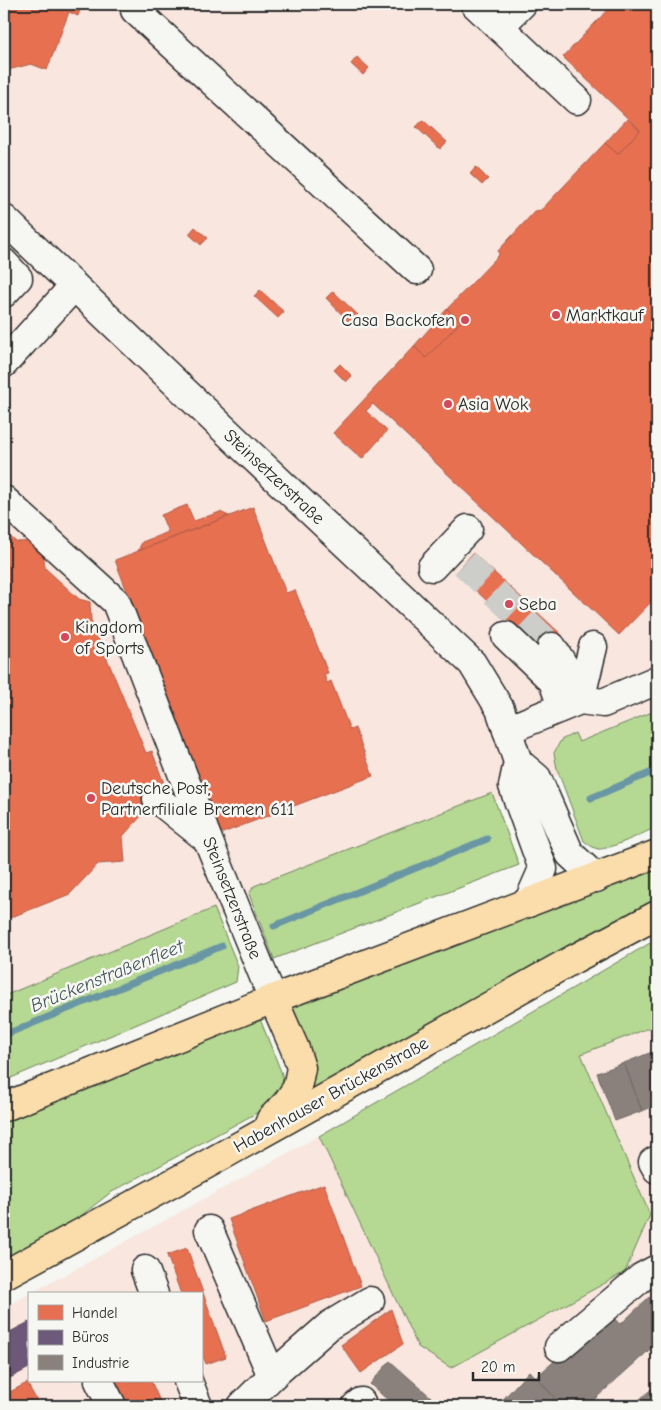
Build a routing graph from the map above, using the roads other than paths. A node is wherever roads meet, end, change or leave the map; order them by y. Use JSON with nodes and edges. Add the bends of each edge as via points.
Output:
{"nodes":[{"id":1,"x":475,"y":4,"type":"edge"},
{"id":2,"x":522,"y":4,"type":"edge"},
{"id":3,"x":135,"y":10,"type":"dead end"},
{"id":4,"x":499,"y":27,"type":"junction"},
{"id":5,"x":577,"y":100,"type":"dead end"},
{"id":6,"x":4,"y":219,"type":"edge"},
{"id":7,"x":4,"y":263,"type":"edge"},
{"id":8,"x":417,"y":270,"type":"dead end"},
{"id":9,"x":74,"y":286,"type":"junction"},
{"id":10,"x":4,"y":293,"type":"edge"},
{"id":11,"x":4,"y":363,"type":"edge"},
{"id":12,"x":4,"y":500,"type":"edge"},
{"id":13,"x":468,"y":529,"type":"dead end"},
{"id":14,"x":449,"y":560,"type":"dead end"},
{"id":15,"x":506,"y":636,"type":"dead end"},
{"id":16,"x":552,"y":647,"type":"tunnel mouth"},
{"id":17,"x":593,"y":647,"type":"dead end"},
{"id":18,"x":657,"y":680,"type":"edge"},
{"id":19,"x":571,"y":704,"type":"junction"},
{"id":20,"x":507,"y":730,"type":"junction"},
{"id":21,"x":518,"y":762,"type":"junction"},
{"id":22,"x":157,"y":799,"type":"dead end"},
{"id":23,"x":208,"y":840,"type":"junction"},
{"id":24,"x":657,"y":854,"type":"edge"},
{"id":25,"x":596,"y":878,"type":"junction"},
{"id":26,"x":528,"y":903,"type":"junction"},
{"id":27,"x":657,"y":915,"type":"edge"},
{"id":28,"x":273,"y":999,"type":"junction"},
{"id":29,"x":4,"y":1107,"type":"edge"},
{"id":30,"x":265,"y":1132,"type":"junction"},
{"id":31,"x":657,"y":1160,"type":"edge"},
{"id":32,"x":657,"y":1169,"type":"edge"},
{"id":33,"x":209,"y":1230,"type":"dead end"},
{"id":34,"x":657,"y":1269,"type":"edge"},
{"id":35,"x":4,"y":1275,"type":"edge"},
{"id":36,"x":370,"y":1301,"type":"dead end"},
{"id":37,"x":559,"y":1347,"type":"dead end"},
{"id":38,"x":272,"y":1376,"type":"junction"},
{"id":39,"x":100,"y":1382,"type":"edge"},
{"id":40,"x":188,"y":1382,"type":"edge"},
{"id":41,"x":112,"y":1406,"type":"edge"},
{"id":42,"x":198,"y":1406,"type":"edge"},
{"id":43,"x":242,"y":1406,"type":"edge"}],
"edges":[{"from":1,"to":4,"type":"street"},
{"from":2,"to":4,"type":"street"},
{"from":3,"to":8,"type":"street"},
{"from":4,"to":5,"type":"street"},
{"from":6,"to":9,"type":"street","name":"Steinsetzerstraße"},
{"from":7,"to":10,"type":"street","via":[[18,278]]},
{"from":9,"to":11,"type":"street"},
{"from":9,"to":20,"type":"street","name":"Steinsetzerstraße","via":[[472,662],[500,709]]},
{"from":12,"to":23,"type":"street","name":"Steinsetzerstraße","via":[[116,602]]},
{"from":13,"to":14,"type":"street"},
{"from":15,"to":19,"type":"street","via":[[553,681]]},
{"from":16,"to":19,"type":"street","via":[[570,676]]},
{"from":17,"to":19,"type":"street"},
{"from":18,"to":19,"type":"street","via":[[603,703]]},
{"from":19,"to":20,"type":"street"},
{"from":20,"to":21,"type":"street","name":"Steinsetzerstraße"},
{"from":21,"to":25,"type":"street","via":[[537,778],[570,854]]},
{"from":21,"to":26,"type":"street","name":"Steinsetzerstraße","via":[[514,786],[544,869]]},
{"from":22,"to":23,"type":"street"},
{"from":23,"to":28,"type":"street","name":"Steinsetzerstraße"},
{"from":24,"to":25,"type":"main road"},
{"from":25,"to":26,"type":"main road"},
{"from":26,"to":28,"type":"main road"},
{"from":27,"to":30,"type":"main road","name":"Habenhauser Brückenstraße"},
{"from":28,"to":29,"type":"main road"},
{"from":28,"to":30,"type":"main road","via":[[301,1068],[298,1088],[271,1119]]},
{"from":30,"to":35,"type":"main road","name":"Habenhauser Brückenstraße"},
{"from":31,"to":32,"type":"street","via":[[654,1162]]},
{"from":33,"to":38,"type":"street"},
{"from":34,"to":37,"type":"street","via":[[642,1277]]},
{"from":36,"to":38,"type":"street","via":[[330,1324]]},
{"from":38,"to":43,"type":"street"},
{"from":39,"to":41,"type":"street"},
{"from":40,"to":42,"type":"street"}]}
